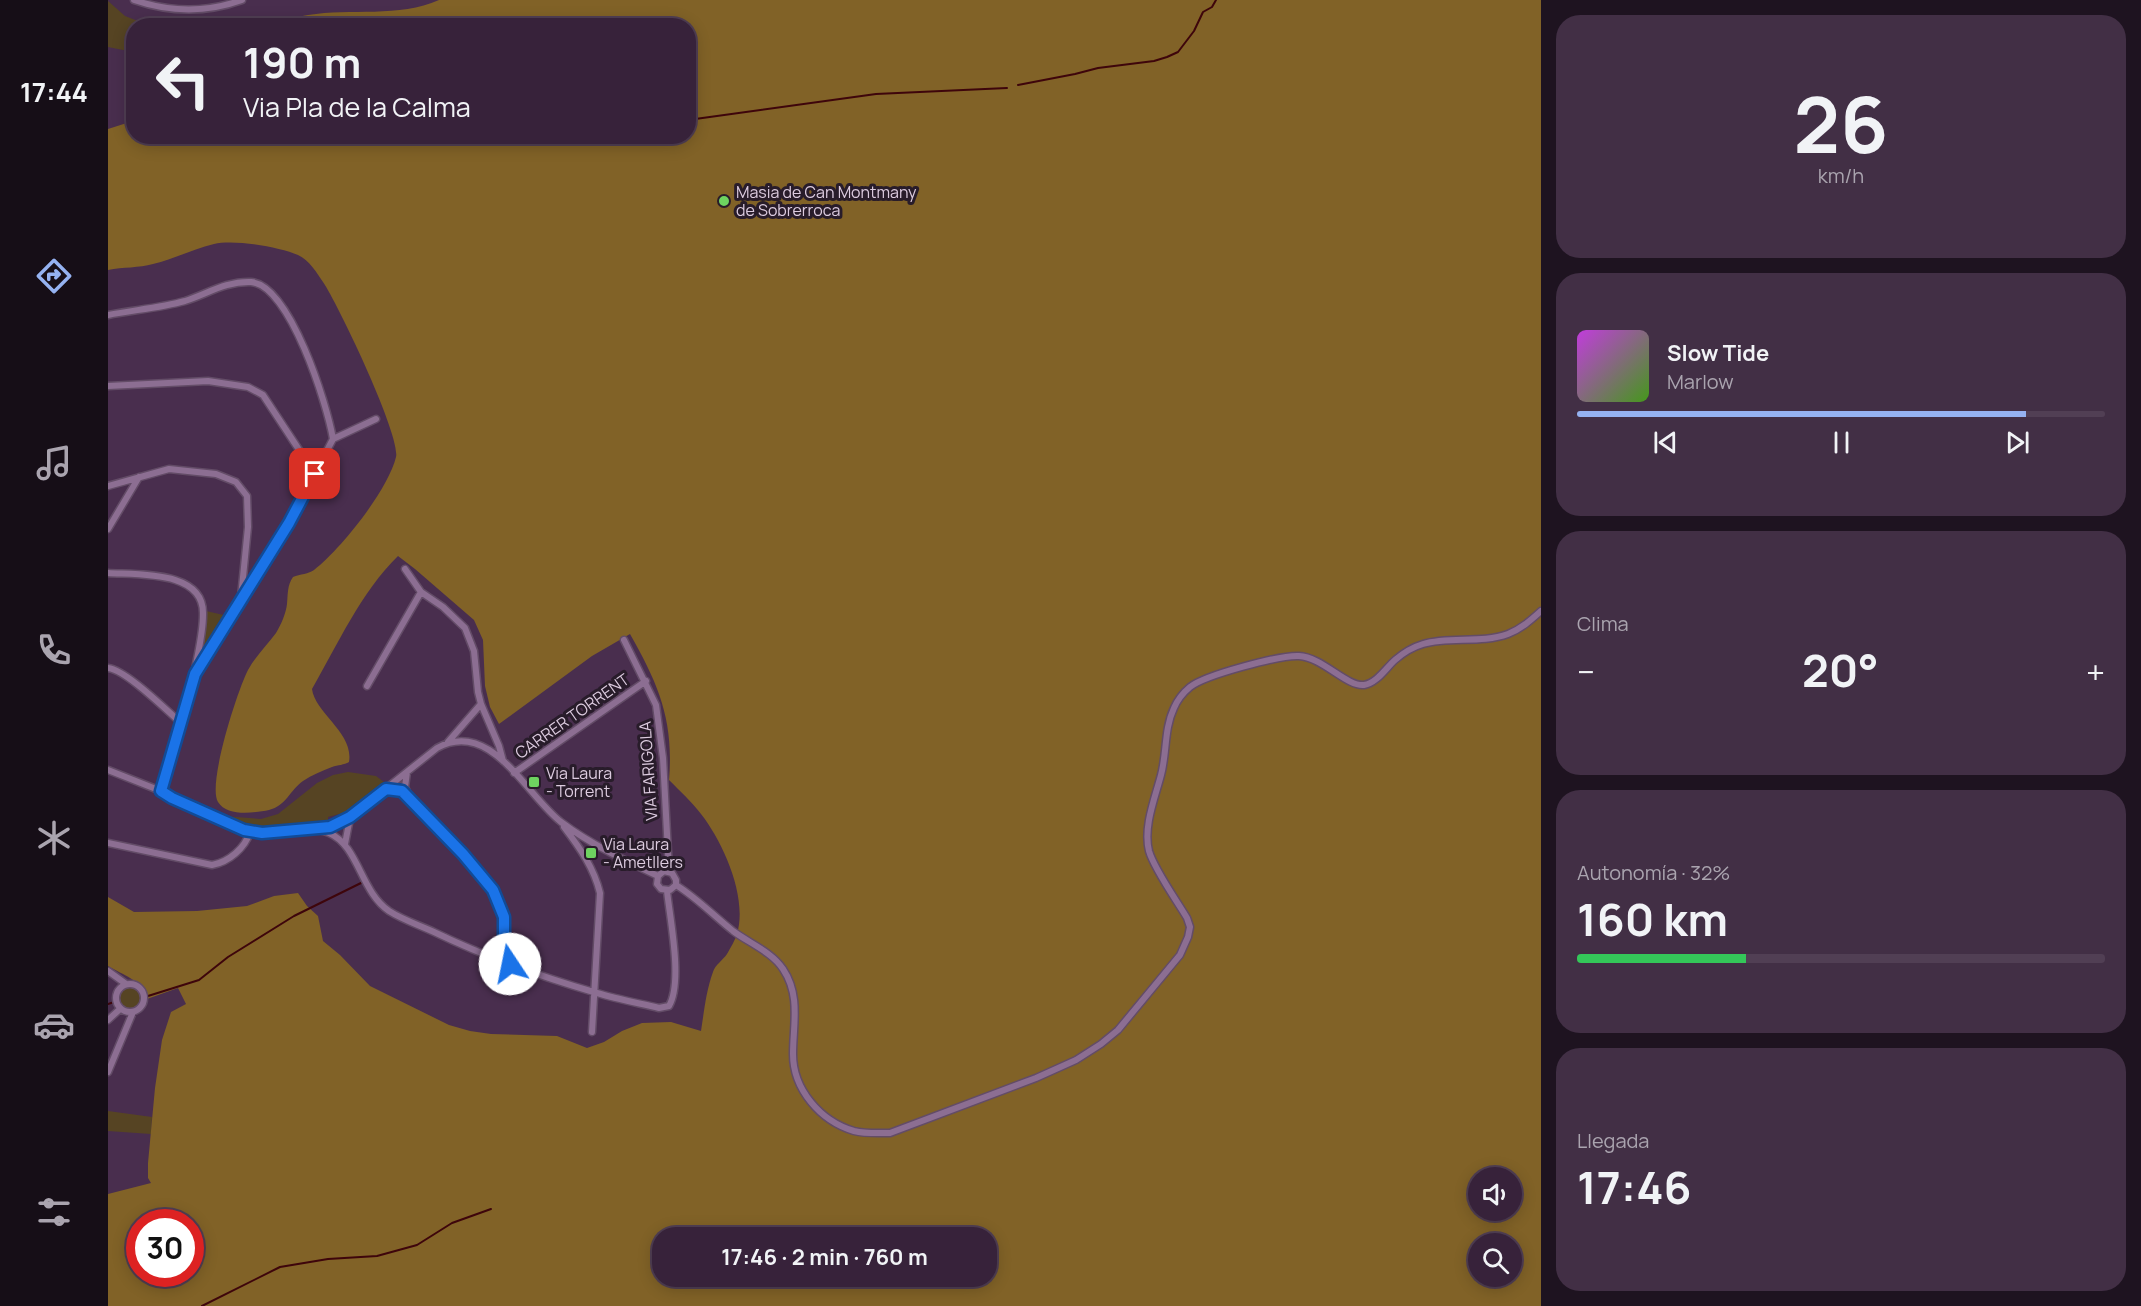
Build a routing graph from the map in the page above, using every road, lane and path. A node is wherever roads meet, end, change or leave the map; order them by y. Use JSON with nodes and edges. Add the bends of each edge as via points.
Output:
{"nodes":[{"id":1,"x":134,"y":0,"type":"edge"},
{"id":2,"x":242,"y":0,"type":"edge"},
{"id":3,"x":108,"y":315,"type":"edge"},
{"id":4,"x":108,"y":386,"type":"edge"},
{"id":5,"x":376,"y":419,"type":"dead end"},
{"id":6,"x":333,"y":439,"type":"junction"},
{"id":7,"x":315,"y":474,"type":"junction"},
{"id":8,"x":140,"y":477,"type":"junction"},
{"id":9,"x":108,"y":486,"type":"edge"},
{"id":10,"x":108,"y":529,"type":"edge"},
{"id":11,"x":405,"y":569,"type":"dead end"},
{"id":12,"x":108,"y":573,"type":"edge"},
{"id":13,"x":421,"y":592,"type":"junction"},
{"id":14,"x":241,"y":600,"type":"junction"},
{"id":15,"x":1541,"y":611,"type":"edge"},
{"id":16,"x":624,"y":640,"type":"dead end"},
{"id":17,"x":108,"y":668,"type":"edge"},
{"id":18,"x":195,"y":674,"type":"junction"},
{"id":19,"x":646,"y":681,"type":"junction"},
{"id":20,"x":367,"y":686,"type":"dead end"},
{"id":21,"x":481,"y":704,"type":"junction"},
{"id":22,"x":180,"y":722,"type":"junction"},
{"id":23,"x":448,"y":742,"type":"junction"},
{"id":24,"x":503,"y":761,"type":"junction"},
{"id":25,"x":108,"y":770,"type":"edge"},
{"id":26,"x":407,"y":772,"type":"junction"},
{"id":27,"x":514,"y":773,"type":"junction"},
{"id":28,"x":386,"y":789,"type":"junction"},
{"id":29,"x":161,"y":791,"type":"junction"},
{"id":30,"x":408,"y":795,"type":"junction"},
{"id":31,"x":350,"y":817,"type":"junction"},
{"id":32,"x":558,"y":820,"type":"junction"},
{"id":33,"x":318,"y":829,"type":"junction"},
{"id":34,"x":250,"y":832,"type":"junction"},
{"id":35,"x":108,"y":843,"type":"edge"},
{"id":36,"x":345,"y":844,"type":"junction"},
{"id":37,"x":669,"y":872,"type":"junction"},
{"id":38,"x":658,"y":876,"type":"junction"},
{"id":39,"x":676,"y":885,"type":"junction"},
{"id":40,"x":667,"y":891,"type":"junction"},
{"id":41,"x":504,"y":948,"type":"junction"},
{"id":42,"x":488,"y":955,"type":"junction"},
{"id":43,"x":510,"y":964,"type":"junction"},
{"id":44,"x":108,"y":972,"type":"edge"},
{"id":45,"x":126,"y":984,"type":"junction"},
{"id":46,"x":595,"y":992,"type":"junction"},
{"id":47,"x":120,"y":1009,"type":"junction"},
{"id":48,"x":133,"y":1012,"type":"junction"},
{"id":49,"x":108,"y":1020,"type":"edge"},
{"id":50,"x":592,"y":1032,"type":"dead end"},
{"id":51,"x":108,"y":1072,"type":"edge"}],
"edges":[{"from":1,"to":2,"type":"street","via":[[191,10]]},
{"from":3,"to":6,"type":"street","via":[[185,301],[227,284],[265,286],[294,327],[318,382]]},
{"from":4,"to":7,"type":"street","via":[[208,381],[248,387],[263,395]]},
{"from":5,"to":6,"type":"street"},
{"from":6,"to":7,"type":"street"},
{"from":7,"to":14,"type":"street"},
{"from":8,"to":9,"type":"street"},
{"from":8,"to":10,"type":"street"},
{"from":8,"to":14,"type":"street","via":[[169,469],[216,474],[236,482],[247,496],[248,507]]},
{"from":11,"to":13,"type":"street"},
{"from":12,"to":18,"type":"street","via":[[165,576],[183,583],[200,597],[204,614]]},
{"from":13,"to":20,"type":"street"},
{"from":13,"to":21,"type":"street","via":[[465,628],[474,651]]},
{"from":14,"to":18,"type":"street"},
{"from":15,"to":39,"type":"street","via":[[1509,634],[1413,648],[1374,681],[1362,686],[1299,656],[1210,677],[1191,687],[1175,705],[1170,718],[1149,832],[1149,850],[1190,927],[1180,955],[1119,1030],[1076,1060],[890,1133],[853,1130],[818,1111],[801,1089],[795,1073],[796,1008],[784,970],[774,958]]},
{"from":16,"to":19,"type":"street","name":"VIA FARIGOLA"},
{"from":17,"to":22,"type":"street","via":[[125,675]]},
{"from":18,"to":22,"type":"street"},
{"from":19,"to":27,"type":"street","name":"CARRER TORRENT"},
{"from":19,"to":37,"type":"street","name":"VIA FARIGOLA","via":[[657,705]]},
{"from":21,"to":23,"type":"street"},
{"from":21,"to":24,"type":"street"},
{"from":22,"to":29,"type":"street"},
{"from":23,"to":24,"type":"street","via":[[470,741]]},
{"from":23,"to":26,"type":"street"},
{"from":24,"to":27,"type":"street"},
{"from":25,"to":29,"type":"street"},
{"from":26,"to":28,"type":"street"},
{"from":26,"to":30,"type":"street"},
{"from":27,"to":32,"type":"street"},
{"from":28,"to":30,"type":"street","via":[[398,789]]},
{"from":28,"to":31,"type":"street"},
{"from":29,"to":34,"type":"street"},
{"from":30,"to":41,"type":"street","via":[[493,890],[504,917]]},
{"from":31,"to":33,"type":"street"},
{"from":31,"to":36,"type":"street"},
{"from":32,"to":38,"type":"street"},
{"from":32,"to":46,"type":"street","via":[[589,863],[600,893]]},
{"from":33,"to":34,"type":"street"},
{"from":33,"to":36,"type":"street"},
{"from":34,"to":35,"type":"street","via":[[244,845],[225,861],[212,865]]},
{"from":36,"to":42,"type":"street","via":[[371,893],[387,909]]},
{"from":37,"to":38,"type":"street"},
{"from":37,"to":39,"type":"street"},
{"from":38,"to":40,"type":"street","via":[[659,887]]},
{"from":39,"to":40,"type":"street"},
{"from":40,"to":46,"type":"street","via":[[675,965],[675,993],[669,1006],[659,1008]]},
{"from":41,"to":42,"type":"street"},
{"from":41,"to":43,"type":"street"},
{"from":42,"to":43,"type":"street"},
{"from":43,"to":46,"type":"street"},
{"from":44,"to":45,"type":"street"},
{"from":45,"to":47,"type":"street","via":[[115,997]]},
{"from":45,"to":48,"type":"street","via":[[137,986],[144,994],[142,1005]]},
{"from":46,"to":50,"type":"street"},
{"from":47,"to":48,"type":"street"},
{"from":47,"to":49,"type":"street"},
{"from":48,"to":51,"type":"street"}]}
